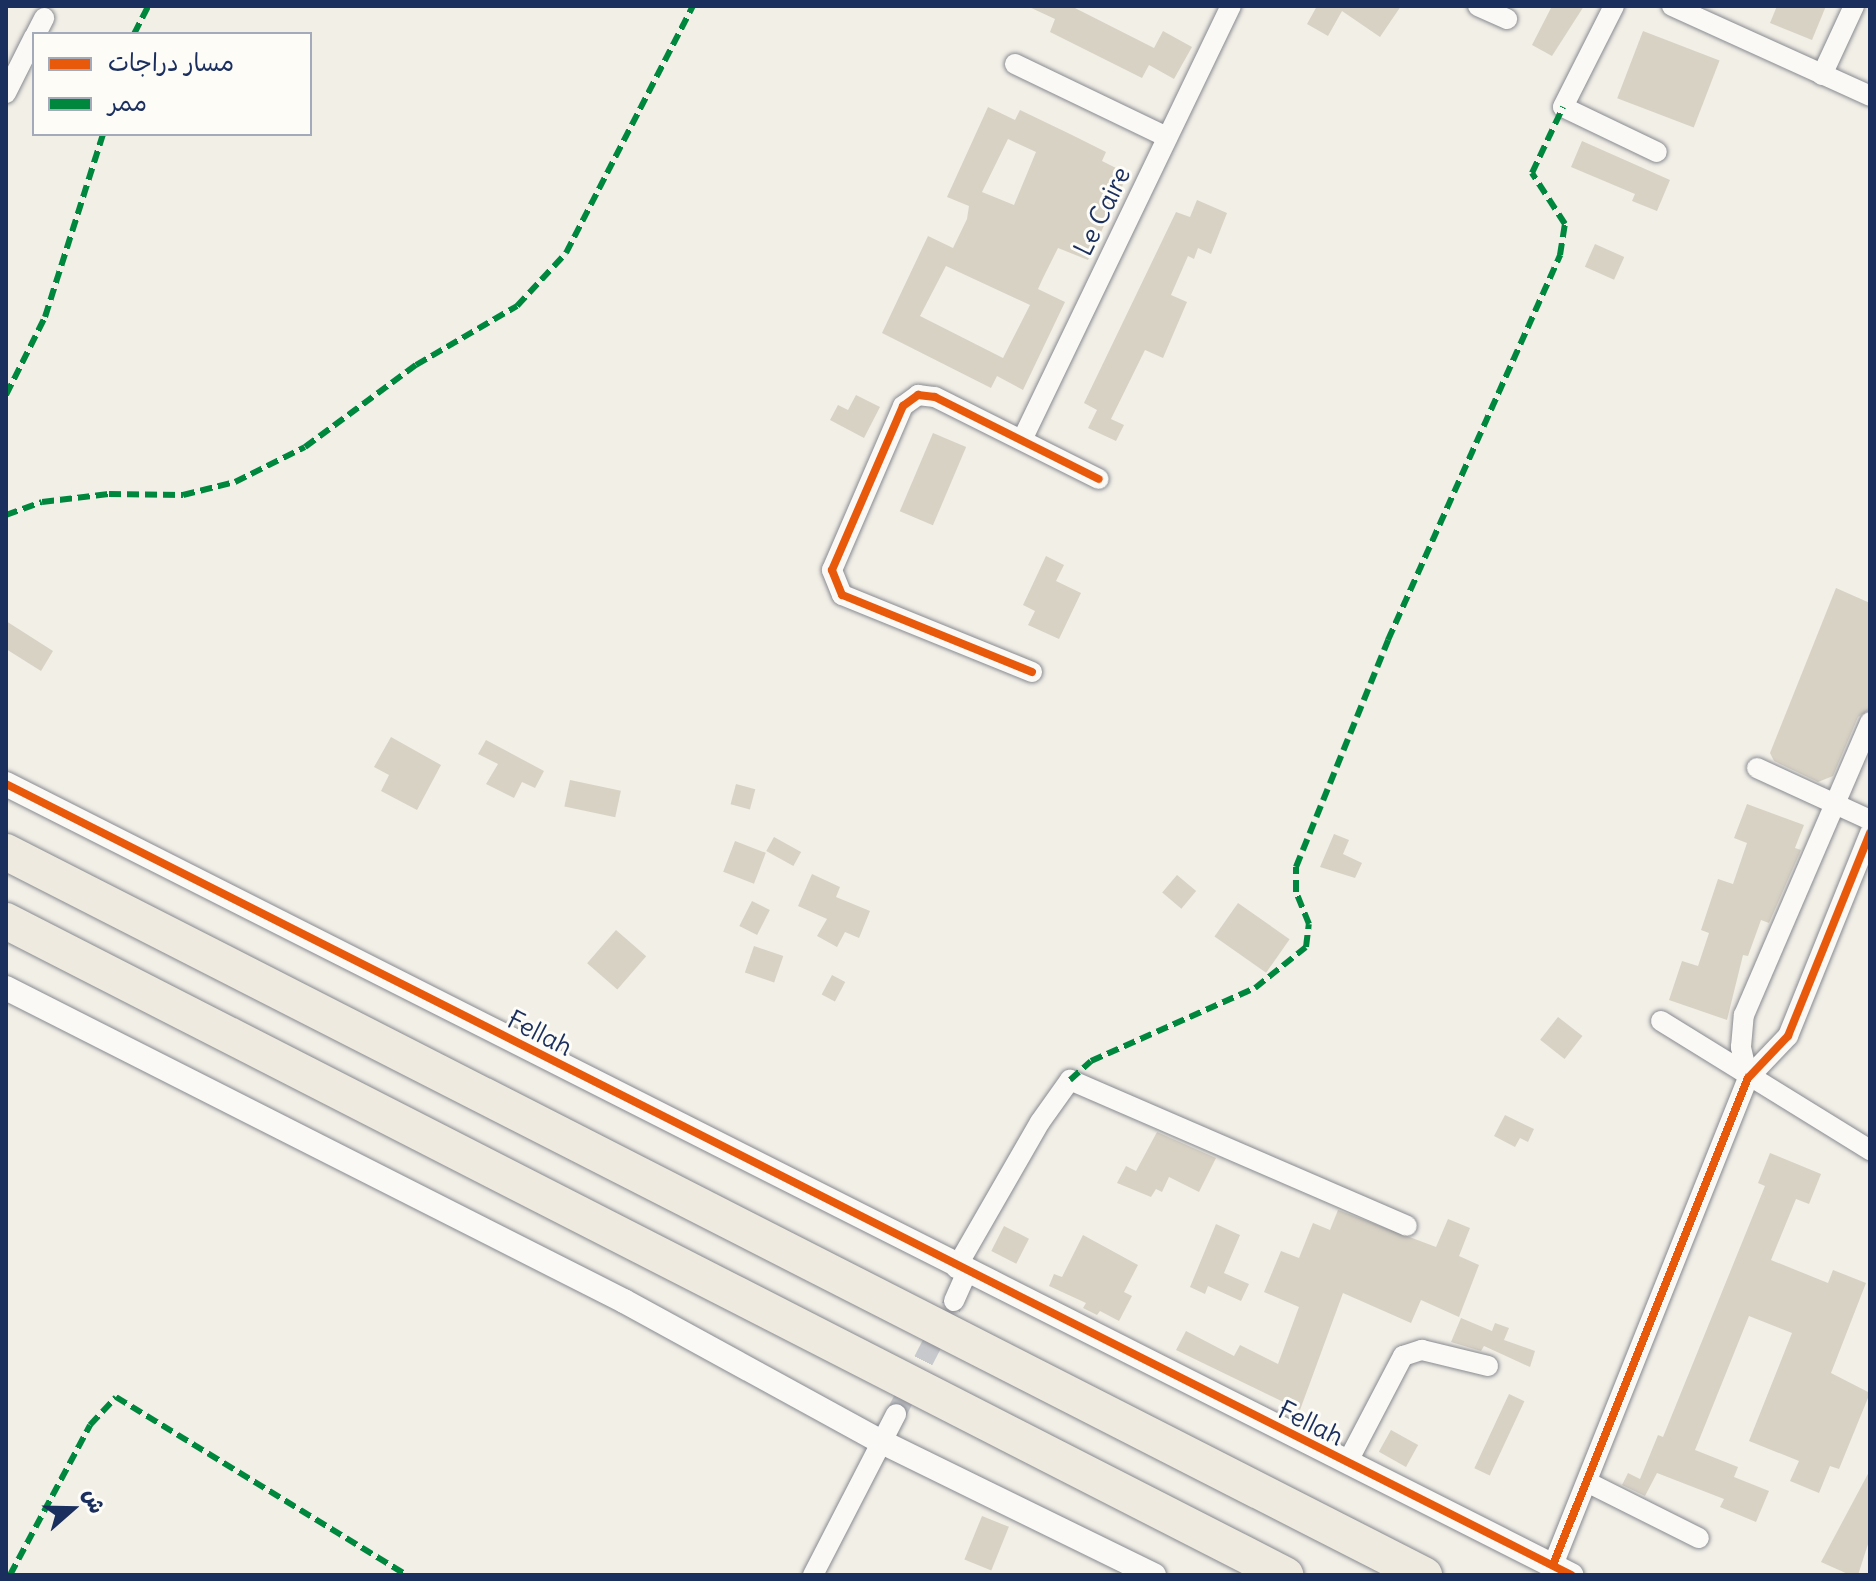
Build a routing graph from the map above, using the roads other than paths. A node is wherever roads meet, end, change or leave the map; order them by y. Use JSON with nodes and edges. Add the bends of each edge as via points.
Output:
{"nodes":[{"id":1,"x":1231,"y":6,"type":"edge"},
{"id":2,"x":1478,"y":6,"type":"edge"},
{"id":3,"x":1614,"y":6,"type":"edge"},
{"id":4,"x":1672,"y":6,"type":"edge"},
{"id":5,"x":1854,"y":6,"type":"edge"},
{"id":6,"x":1700,"y":12,"type":"edge"},
{"id":7,"x":1507,"y":19,"type":"dead end"},
{"id":8,"x":32,"y":42,"type":"edge"},
{"id":9,"x":1015,"y":64,"type":"dead end"},
{"id":10,"x":1822,"y":75,"type":"junction"},
{"id":11,"x":6,"y":93,"type":"edge"},
{"id":12,"x":1870,"y":96,"type":"edge"},
{"id":13,"x":1167,"y":137,"type":"junction"},
{"id":14,"x":1657,"y":152,"type":"dead end"},
{"id":15,"x":1022,"y":440,"type":"junction"},
{"id":16,"x":1099,"y":479,"type":"dead end"},
{"id":17,"x":1032,"y":672,"type":"dead end"},
{"id":18,"x":1870,"y":722,"type":"edge"},
{"id":19,"x":1757,"y":768,"type":"dead end"},
{"id":20,"x":6,"y":784,"type":"edge"},
{"id":21,"x":1836,"y":803,"type":"junction"},
{"id":22,"x":1870,"y":820,"type":"edge"},
{"id":23,"x":1870,"y":833,"type":"edge"},
{"id":24,"x":6,"y":852,"type":"edge"},
{"id":25,"x":6,"y":921,"type":"edge"},
{"id":26,"x":6,"y":988,"type":"edge"},
{"id":27,"x":1661,"y":1021,"type":"dead end"},
{"id":28,"x":1748,"y":1078,"type":"junction"},
{"id":29,"x":1870,"y":1150,"type":"edge"},
{"id":30,"x":1407,"y":1226,"type":"dead end"},
{"id":31,"x":961,"y":1271,"type":"junction"},
{"id":32,"x":954,"y":1301,"type":"tunnel mouth"},
{"id":33,"x":1488,"y":1366,"type":"dead end"},
{"id":34,"x":896,"y":1414,"type":"tunnel mouth"},
{"id":35,"x":882,"y":1442,"type":"junction"},
{"id":36,"x":1347,"y":1463,"type":"junction"},
{"id":37,"x":1587,"y":1482,"type":"junction"},
{"id":38,"x":1699,"y":1538,"type":"dead end"},
{"id":39,"x":1562,"y":1570,"type":"edge"},
{"id":40,"x":813,"y":1575,"type":"edge"},
{"id":41,"x":1154,"y":1575,"type":"edge"},
{"id":42,"x":1285,"y":1575,"type":"edge"},
{"id":43,"x":1424,"y":1575,"type":"edge"}],
"edges":[{"from":1,"to":13,"type":"street","name":"Le Caire"},
{"from":2,"to":7,"type":"street"},
{"from":3,"to":14,"type":"street","via":[[1563,107]]},
{"from":4,"to":6,"type":"street"},
{"from":5,"to":10,"type":"street"},
{"from":6,"to":10,"type":"street"},
{"from":8,"to":11,"type":"street"},
{"from":9,"to":13,"type":"street"},
{"from":10,"to":12,"type":"street"},
{"from":13,"to":15,"type":"street","name":"Le Caire"},
{"from":15,"to":16,"type":"street"},
{"from":15,"to":17,"type":"street","via":[[935,397],[911,398],[832,570],[842,595]]},
{"from":18,"to":21,"type":"street"},
{"from":19,"to":21,"type":"street"},
{"from":20,"to":31,"type":"street","name":"Fellah"},
{"from":21,"to":22,"type":"street"},
{"from":21,"to":28,"type":"street","via":[[1744,1015],[1741,1047]]},
{"from":23,"to":28,"type":"street","via":[[1788,1036]]},
{"from":24,"to":43,"type":"highway"},
{"from":25,"to":42,"type":"highway"},
{"from":26,"to":35,"type":"street","via":[[624,1301]]},
{"from":27,"to":28,"type":"street"},
{"from":28,"to":29,"type":"street"},
{"from":28,"to":37,"type":"street"},
{"from":30,"to":31,"type":"street","via":[[1070,1080],[1040,1122]]},
{"from":31,"to":32,"type":"street"},
{"from":31,"to":36,"type":"street","name":"Fellah"},
{"from":33,"to":36,"type":"street","via":[[1422,1350],[1403,1356]]},
{"from":34,"to":35,"type":"street"},
{"from":35,"to":40,"type":"street"},
{"from":35,"to":41,"type":"street"},
{"from":36,"to":39,"type":"street","name":"Fellah"},
{"from":37,"to":38,"type":"street"},
{"from":37,"to":39,"type":"street"}]}
